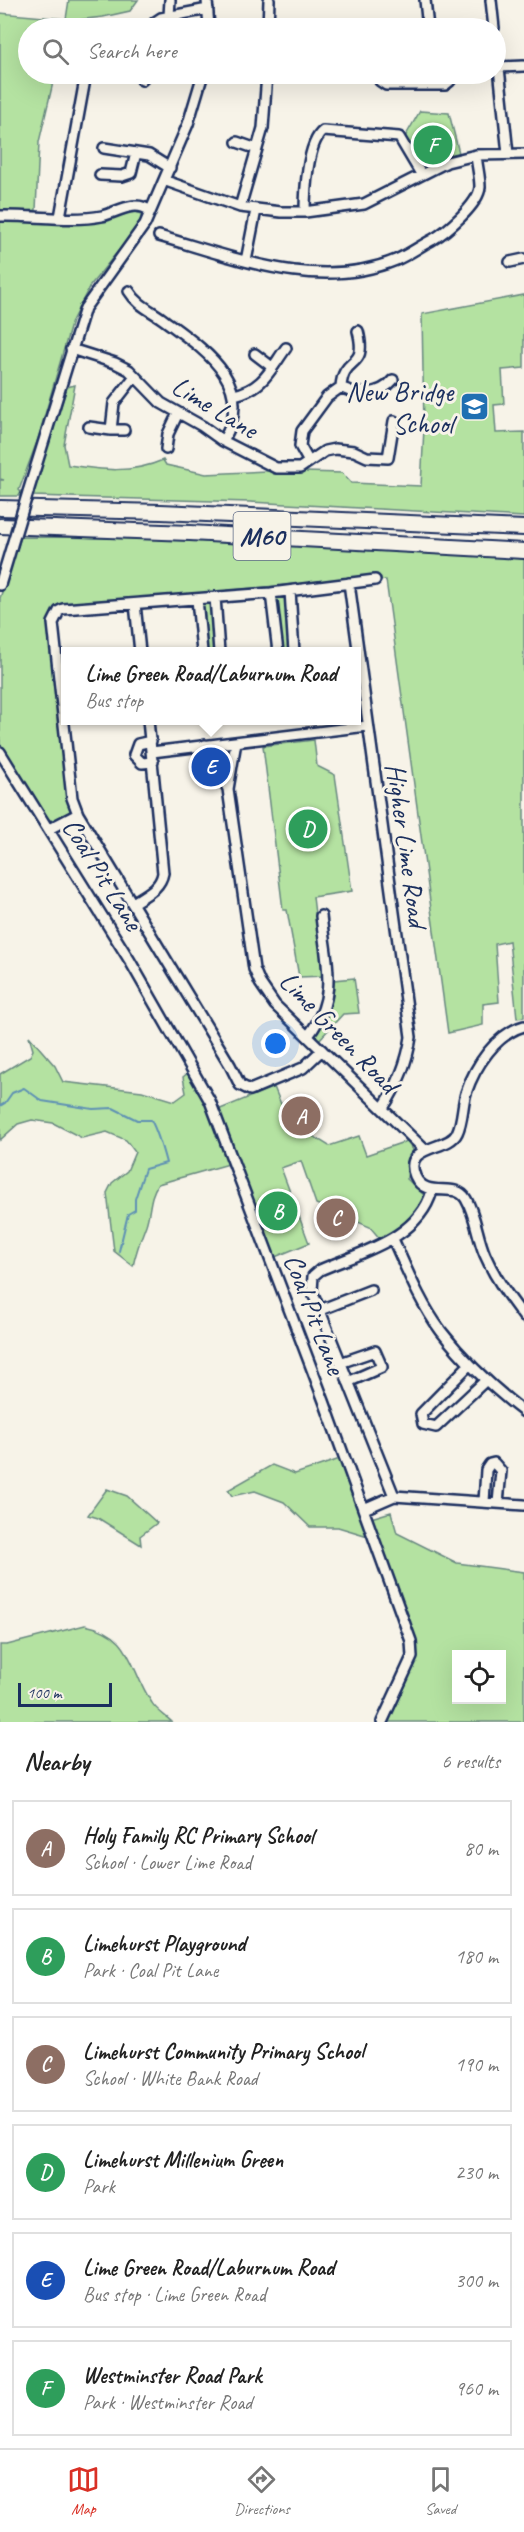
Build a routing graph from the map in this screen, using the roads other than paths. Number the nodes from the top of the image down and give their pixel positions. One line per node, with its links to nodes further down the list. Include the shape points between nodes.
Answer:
1 (170, 0): 6 (street)
2 (269, 0): 8 (street)
3 (424, 0): 9 (street)
4 (491, 0): 10 (street)
5 (208, 5): 6 (street)
6 (169, 16): 7 (street)
7 (163, 18)
8 (268, 18)
9 (427, 18)
10 (493, 18)
11 (524, 66): 12 (street)
12 (506, 67)
13 (84, 84): 35 (street)
14 (200, 84): 26 (street)
15 (267, 84): 21 (street, via 266,112)
16 (384, 84): 17 (street)
17 (447, 84)
18 (501, 84): 23 (street)
19 (237, 142): 21 (street)
20 (104, 148): 22 (street)
21 (257, 149): 30 (street)
22 (136, 153): 26 (street); 28 (street, via 131,173)
23 (508, 154): 24 (street); 25 (street)
24 (524, 154)
25 (476, 156): 27 (street, via 447,162); 38 (street, via 480,189 476,200 442,234 396,260 348,273 302,273)
26 (170, 168): 29 (street)
27 (421, 174): 33 (street, via 364,204); 33 (street, via 399,136 323,131 307,174)
28 (100, 175)
29 (166, 181): 30 (street); 32 (street)
30 (240, 207): 31 (street)
31 (256, 210): 33 (street); 38 (street)
32 (150, 211): 35 (street, via 136,206 97,217); 43 (street, via 140,233 88,302)
33 (305, 212)
34 (0, 216): 35 (street)
35 (60, 217)
36 (159, 236): 38 (street)
37 (524, 258): 39 (street)
38 (246, 261)
39 (510, 262)
40 (129, 291): 49 (street, via 217,364 229,379)
41 (358, 331): 48 (street, via 362,351 345,370)
42 (286, 348): 45 (street)
43 (72, 349): 46 (street, Lime Lane, via 115,363); 64 (street, bridge)
44 (255, 354): 45 (street)
45 (272, 367): 49 (street, via 258,387)
46 (135, 376): 50 (street, Lime Lane, via 155,398); 53 (street, via 114,403)
47 (393, 380): 48 (street, via 388,392 356,394)
48 (341, 387): 57 (street, via 327,396 302,431 300,446)
49 (234, 395): 55 (street, via 233,424)
50 (178, 413): 55 (street, Lime Lane); 56 (street)
51 (397, 425): 57 (street, Lime Lane, via 391,459 335,449)
52 (89, 427): 53 (street)
53 (111, 430): 54 (street)
54 (124, 430)
55 (223, 441): 57 (street, Lime Lane, via 276,468 297,469)
56 (169, 445)
57 (309, 462)
58 (0, 508): 60 (highway, M60)
59 (0, 526): 61 (highway, M60)
60 (524, 528)
61 (524, 551)
62 (375, 580): 63 (street)
63 (349, 584): 65 (street); 75 (street, Higher Lime Road)
64 (0, 585)
65 (290, 591): 66 (street); 74 (street)
66 (271, 593): 67 (street); 73 (street)
67 (215, 597): 68 (street); 72 (street)
68 (197, 599): 69 (street); 71 (street)
69 (135, 604): 70 (street); 76 (street, via 59,611 53,623)
70 (140, 647)
71 (202, 647)
72 (219, 647)
73 (278, 647)
74 (294, 647)
75 (357, 647)
76 (61, 666)
77 (361, 679): 80 (street, Higher Lime Road)
78 (66, 725): 87 (street, via 72,798)
79 (149, 725): 81 (street)
80 (367, 726): 82 (street); 94 (street, Higher Lime Road, via 411,1037 397,1087)
81 (151, 741): 85 (street); 85 (street, via 138,744 134,752 139,761)
82 (236, 742): 83 (street); 86 (street, Lime Green Road)
83 (205, 745): 85 (street); 86 (street, Lime Green Road)
84 (0, 752): 88 (street, Coal Pit Lane)
85 (152, 757): 89 (street, via 163,873 156,888)
86 (228, 789): 92 (street, Lime Green Road, via 254,969 275,1005)
87 (78, 814): 88 (street); 89 (street)
88 (49, 829): 110 (street, Coal Pit Lane, via 210,1101)
89 (133, 903): 93 (street, via 240,1085 250,1090 303,1068)
90 (321, 916): 92 (street, via 330,984 317,1024)
91 (524, 1026): 95 (street, via 489,1050 477,1069 455,1137)
92 (308, 1036): 93 (street, Lime Green Road)
93 (322, 1050): 94 (street, Lime Green Road)
94 (383, 1107): 95 (street, Lime Green Road)
95 (424, 1149): 96 (street, via 413,1167 421,1185)
96 (432, 1191): 97 (street, via 419,1215); 100 (street, via 455,1191 465,1197 484,1254 502,1289)
97 (393, 1239): 99 (street, via 313,1276 312,1291); 102 (street, via 419,1296 440,1330)
98 (371, 1290): 99 (street)
99 (320, 1310): 101 (street)
100 (524, 1317)
101 (340, 1363): 104 (street); 104 (street, via 375,1352 382,1367)
102 (470, 1364): 103 (street); 103 (street, via 421,1414 423,1424 436,1427)
103 (485, 1381): 105 (street)
104 (348, 1382): 106 (street)
105 (524, 1412)
106 (394, 1496): 107 (street); 110 (street)
107 (484, 1502): 108 (street); 108 (street, via 486,1470 494,1463 501,1471)
108 (498, 1503): 109 (street)
109 (524, 1505)
110 (364, 1509): 111 (street, Coal Pit Lane, via 413,1649)
111 (382, 1722)

